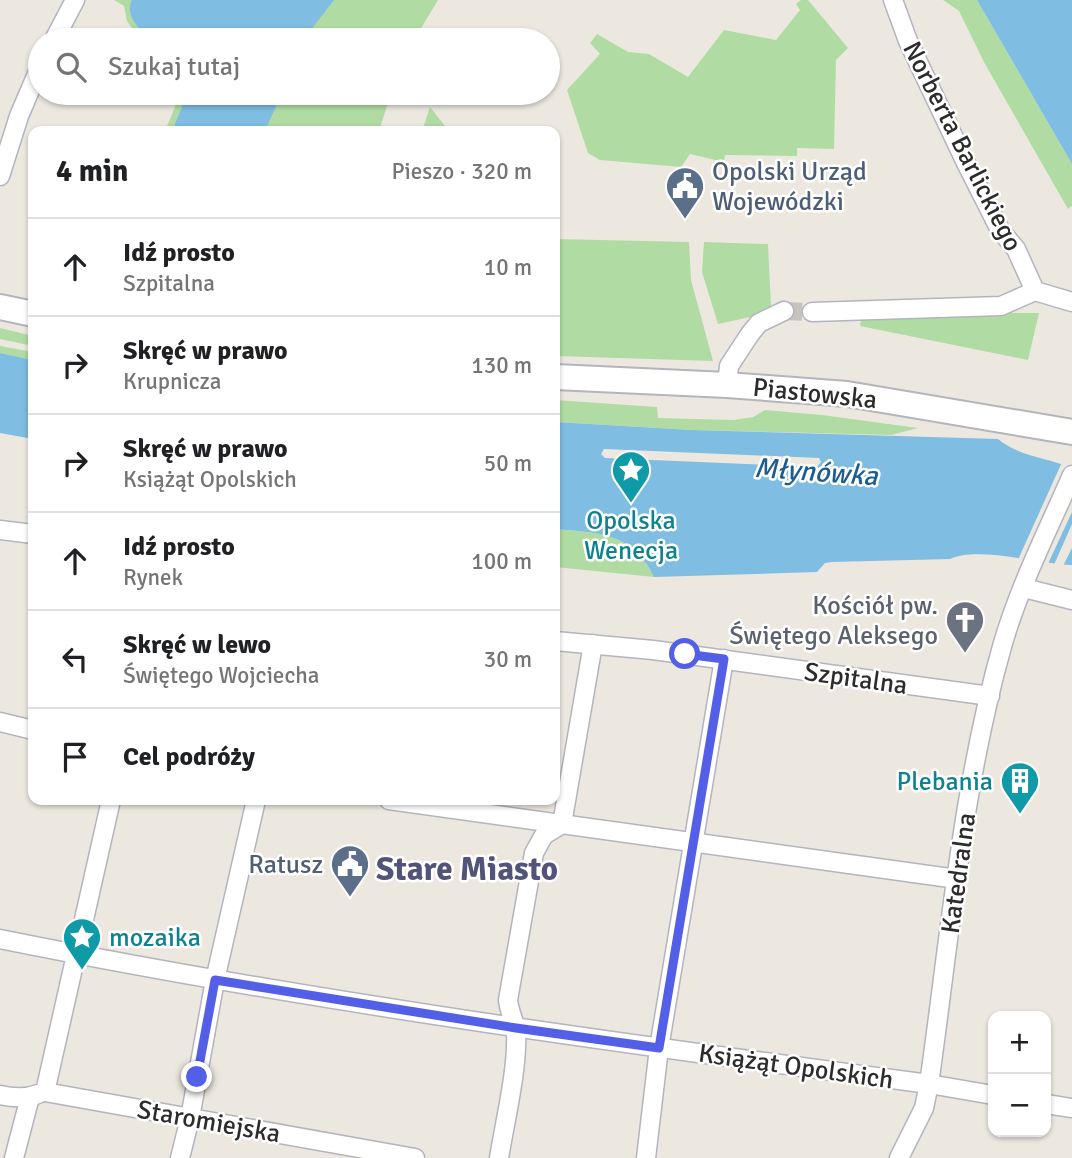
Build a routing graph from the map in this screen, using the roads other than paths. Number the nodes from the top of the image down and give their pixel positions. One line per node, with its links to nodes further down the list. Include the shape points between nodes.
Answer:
1 (75, 0): 3 (street)
2 (892, 0): 6 (street, Norberta Barlickiego, via 966,163)
3 (60, 28)
4 (28, 95): 5 (street)
5 (0, 176)
6 (1035, 291): 7 (street); 10 (street, via 1001,306)
7 (1072, 302)
8 (0, 307): 11 (street)
9 (784, 311): 13 (street, via 760,323 750,334 729,366)
10 (812, 312)
11 (28, 313)
12 (560, 377): 13 (street, Piastowska)
13 (727, 385): 14 (street, Piastowska, via 847,394)
14 (1072, 432)
15 (1072, 475): 18 (street, Katedralna)
16 (0, 530): 17 (street)
17 (28, 533)
18 (1024, 588): 19 (street); 23 (street, Katedralna, via 1004,639)
19 (1072, 600)
20 (560, 641): 21 (street, Szpitalna)
21 (593, 644): 22 (street, Szpitalna); 29 (street)
22 (724, 659): 23 (street, Szpitalna); 30 (street)
23 (990, 696): 31 (street, Katedralna)
24 (0, 722): 25 (street)
25 (28, 729)
26 (110, 805): 33 (street)
27 (255, 805): 34 (street)
28 (425, 805): 29 (street)
29 (562, 824): 30 (street); 35 (street, via 544,835 534,853 508,1000)
30 (694, 843): 31 (street); 36 (street)
31 (957, 879): 37 (street, Katedralna)
32 (0, 939): 33 (street, Książąt Opolskich)
33 (73, 961): 34 (street, Książąt Opolskich); 38 (street)
34 (215, 980): 35 (street, Książąt Opolskich); 43 (street)
35 (516, 1028): 36 (street, Książąt Opolskich); 48 (street)
36 (659, 1048): 37 (street, Książąt Opolskich); 49 (street)
37 (929, 1084): 39 (street, Książąt Opolskich); 50 (street, Katedralna, via 922,1115)
38 (43, 1094): 40 (street, Staromiejska); 43 (street, Staromiejska); 45 (street)
39 (988, 1094)
40 (0, 1095)
41 (1051, 1105): 42 (street)
42 (1072, 1108)
43 (190, 1116): 44 (street, Staromiejska); 46 (street)
44 (336, 1151): 47 (street, Staromiejska)
45 (14, 1158)
46 (180, 1158)
47 (415, 1158)
48 (499, 1158)
49 (646, 1158)
50 (900, 1158)

